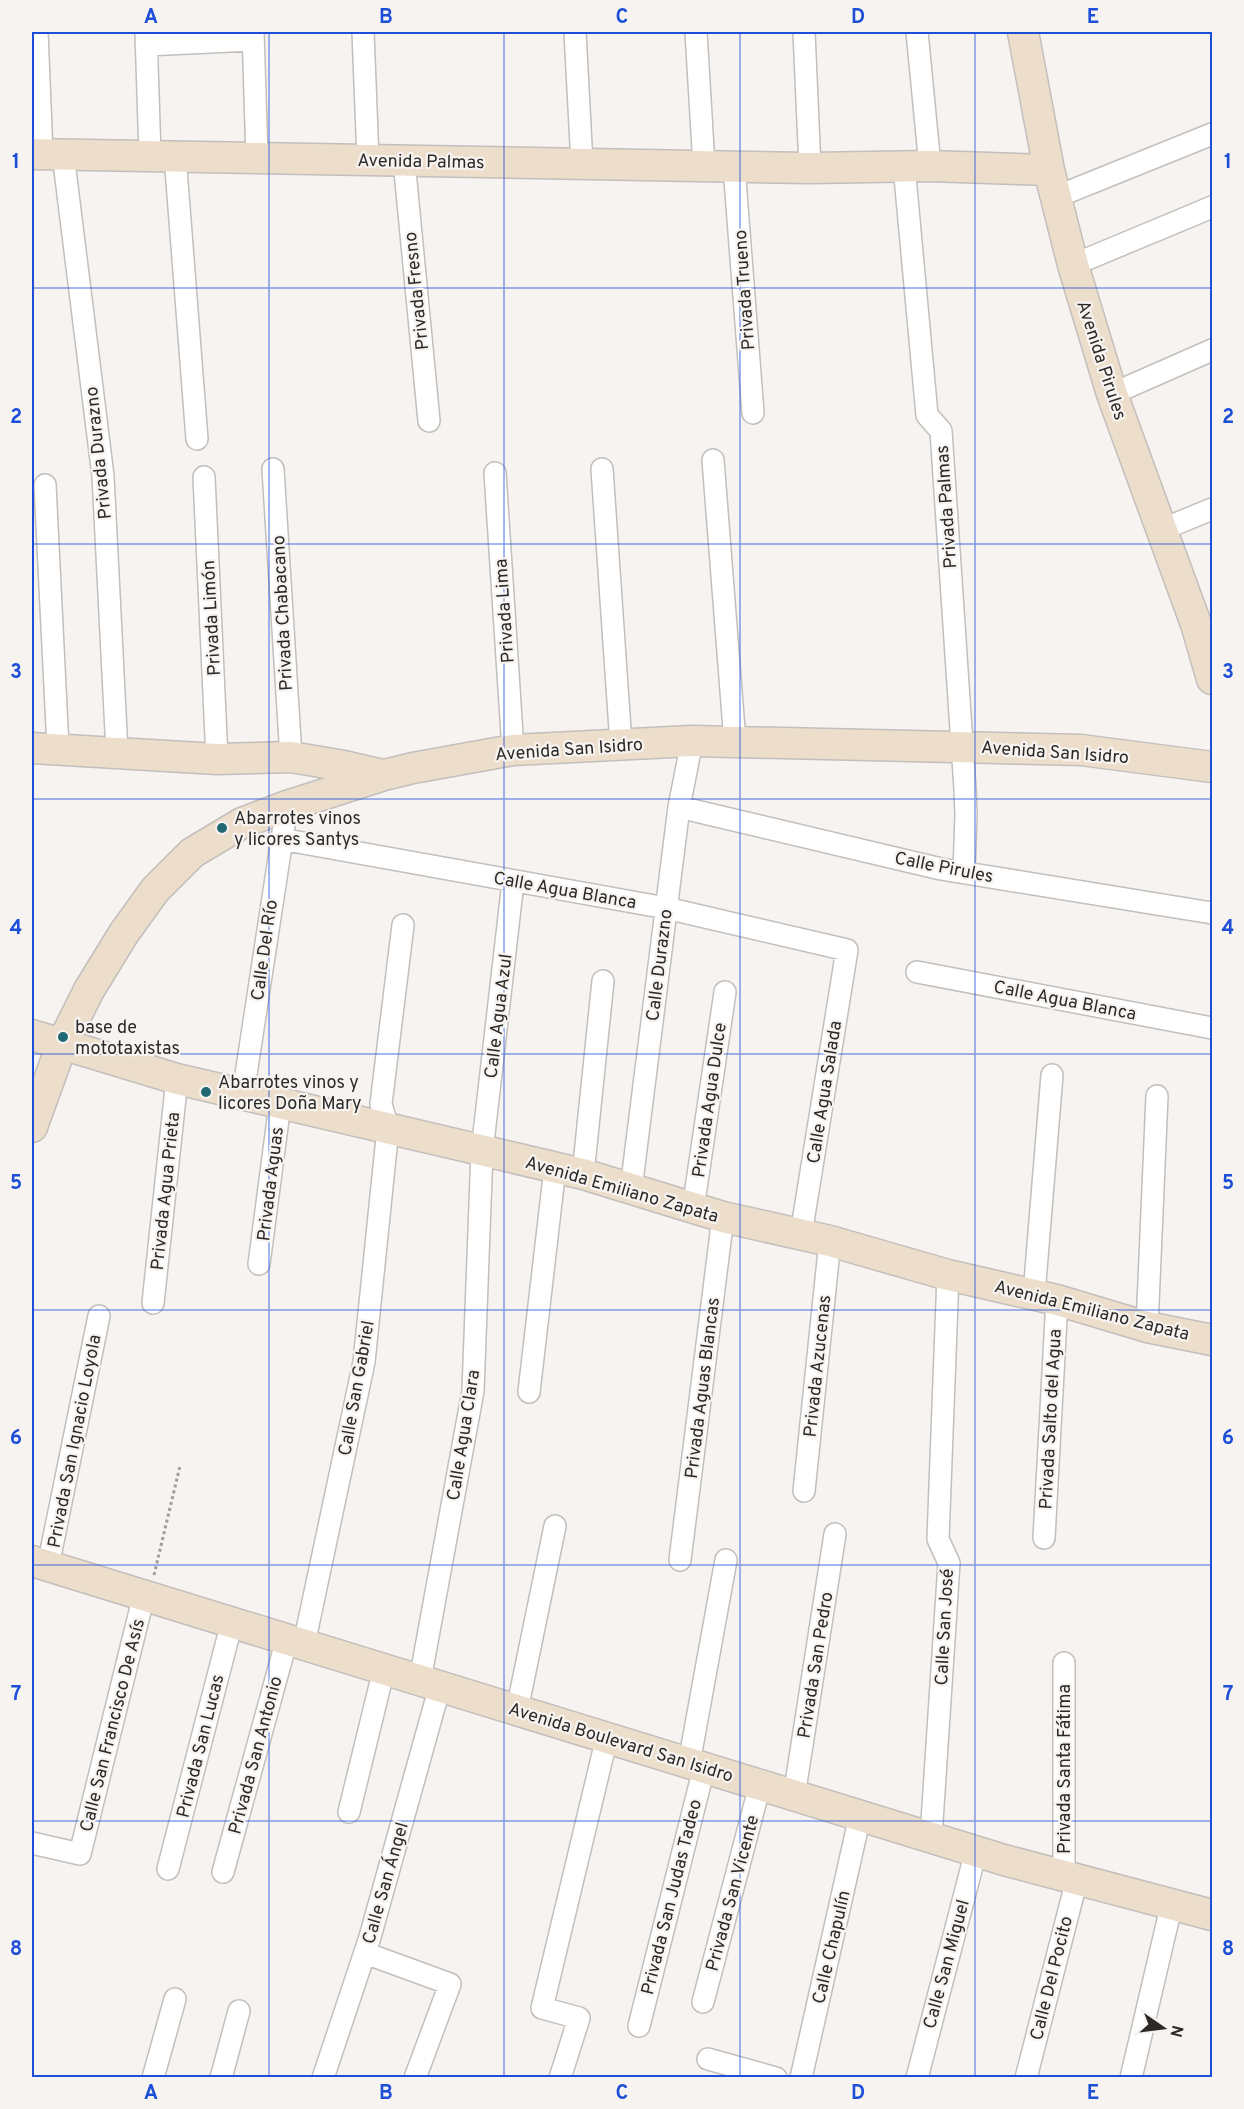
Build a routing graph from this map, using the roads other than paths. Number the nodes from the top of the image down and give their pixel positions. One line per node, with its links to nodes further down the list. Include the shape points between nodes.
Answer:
1 (37, 32): 11 (street, Privada Durazno)
2 (363, 32): 14 (street)
3 (575, 32): 16 (street)
4 (696, 32): 17 (street)
5 (804, 32): 20 (street)
6 (917, 32): 18 (street, Privada Palmas)
7 (1027, 33): 21 (main road, Avenida Pirules)
8 (253, 36): 9 (street); 13 (street)
9 (146, 38): 12 (street)
10 (1212, 134): 21 (street)
11 (46, 154): 12 (main road, Avenida Palmas); 45 (street, Privada Durazno, via 103,476)
12 (163, 156): 13 (main road, Avenida Palmas); 28 (street)
13 (257, 158): 14 (main road, Avenida Palmas)
14 (368, 160): 15 (main road, Avenida Palmas)
15 (404, 160): 16 (main road, Avenida Palmas); 27 (street, Privada Fresno)
16 (582, 164): 17 (main road, Avenida Palmas)
17 (704, 166): 19 (main road, Avenida Palmas)
18 (917, 166): 20 (main road, Avenida Palmas); 21 (main road, Avenida Palmas); 42 (street, Privada Palmas, via 927,415 941,431)
19 (734, 167): 20 (main road, Avenida Palmas); 26 (street, Privada Trueno)
20 (810, 168)
21 (1052, 184): 23 (main road, Avenida Pirules)
22 (1212, 207): 23 (street)
23 (1073, 265): 25 (main road, Avenida Pirules)
24 (1212, 350): 25 (street)
25 (1112, 394): 36 (main road, Avenida Pirules)
26 (753, 413)
27 (429, 421)
28 (197, 440)
29 (713, 460): 40 (street)
30 (273, 469): 46 (street, Privada Chabacano)
31 (602, 469): 41 (street)
32 (495, 473): 44 (street, Privada Lima)
33 (204, 477): 47 (street, Privada Limón)
34 (45, 485): 43 (street)
35 (1212, 509): 36 (street)
36 (1161, 530): 37 (main road, Avenida Pirules)
37 (1204, 621): 38 (main road, Avenida Pirules)
38 (1212, 679)
39 (692, 741): 40 (main road, Avenida San Isidro); 41 (main road, Avenida San Isidro); 51 (street, Calle Durazno)
40 (735, 742): 42 (main road, Avenida San Isidro)
41 (621, 744): 44 (main road, Avenida San Isidro)
42 (962, 746): 48 (main road, Avenida San Isidro, via 1081,750); 53 (street, Privada Palmas)
43 (45, 748): 45 (main road)
44 (513, 750): 49 (main road, Avenida San Isidro)
45 (117, 752): 47 (main road)
46 (291, 757): 47 (main road); 49 (main road)
47 (217, 759)
48 (1212, 767)
49 (384, 775): 50 (main road, Avenida San Isidro)
50 (286, 806): 52 (street, Calle Del Río); 64 (main road, Avenida San Isidro, via 242,823 192,853 155,890 89,990)
51 (679, 807): 53 (street, Calle Pirules); 55 (street, Calle Durazno)
52 (281, 839): 54 (street, Calle Agua Blanca); 67 (street, Calle Del Río)
53 (964, 872): 56 (street, Calle Pirules)
54 (513, 882): 55 (street, Calle Agua Blanca); 72 (street, Calle Agua Azul)
55 (666, 908): 58 (street, Calle Agua Blanca); 74 (street, Calle Durazno)
56 (1212, 913)
57 (403, 925): 71 (street, Calle San Gabriel, via 381,1104)
58 (848, 950): 77 (street, Calle Agua Salada)
59 (917, 972): 62 (street, Calle Agua Blanca)
60 (603, 981): 73 (street)
61 (725, 992): 75 (street, Privada Agua Dulce)
62 (1212, 1028)
63 (32, 1035): 64 (main road, Avenida Emiliano Zapata)
64 (62, 1044): 66 (main road, Avenida Emiliano Zapata); 70 (main road, Avenida San Isidro)
65 (1052, 1075): 81 (street, Privada Salto del Agua)
66 (177, 1079): 67 (main road, Avenida Emiliano Zapata); 82 (street, Privada Agua Prieta)
67 (243, 1094): 69 (main road, Avenida Emiliano Zapata)
68 (1157, 1096): 84 (street)
69 (280, 1104): 71 (main road, Avenida Emiliano Zapata); 79 (street, Privada Aguas)
70 (32, 1127)
71 (388, 1128): 72 (main road, Avenida Emiliano Zapata); 96 (street, Calle San Gabriel, via 364,1362)
72 (482, 1151): 73 (main road, Avenida Emiliano Zapata); 99 (street, Calle Agua Clara, via 473,1391)
73 (569, 1171): 74 (main road, Avenida Emiliano Zapata); 86 (street)
74 (631, 1190): 75 (main road, Avenida Emiliano Zapata)
75 (693, 1209): 76 (main road, Avenida Emiliano Zapata)
76 (723, 1217): 77 (main road, Avenida Emiliano Zapata); 91 (street, Privada Aguas Blancas)
77 (801, 1234): 78 (main road, Avenida Emiliano Zapata)
78 (830, 1241): 80 (main road, Avenida Emiliano Zapata); 87 (street, Privada Azucenas)
79 (259, 1264)
80 (948, 1275): 81 (main road, Avenida Emiliano Zapata); 107 (street, Calle San José, via 938,1539 949,1563)
81 (1046, 1297): 84 (main road, Avenida Emiliano Zapata); 90 (street, Privada Salto del Agua)
82 (153, 1303)
83 (99, 1316): 93 (street, Privada San Ignacio Loyola)
84 (1147, 1327): 85 (main road, Avenida Emiliano Zapata)
85 (1212, 1340)
86 (529, 1392)
87 (804, 1491)
88 (555, 1526): 100 (street)
89 (835, 1534): 104 (street, Privada San Pedro)
90 (1044, 1538)
91 (680, 1560)
92 (726, 1560): 102 (street)
93 (37, 1566): 94 (main road, Avenida Boulevard San Isidro)
94 (147, 1596): 95 (main road, Avenida Boulevard San Isidro); 108 (street, Calle San Francisco De Asís, via 80,1854)
95 (231, 1622): 96 (main road, Avenida Boulevard San Isidro); 110 (street, Privada San Lucas)
96 (296, 1642): 98 (main road, Avenida Boulevard San Isidro); 111 (street, Privada San Antonio)
97 (1064, 1663): 112 (street, Privada Santa Fátima)
98 (384, 1669): 99 (main road, Avenida Boulevard San Isidro); 105 (street)
99 (430, 1683): 100 (main road, Avenida Boulevard San Isidro); 115 (street, Calle San Ángel)
100 (517, 1710): 101 (main road, Avenida Boulevard San Isidro)
101 (607, 1737): 102 (main road, Avenida Boulevard San Isidro); 125 (street, via 542,2008 579,2018)
102 (697, 1765): 103 (main road, Avenida Boulevard San Isidro); 119 (street, Privada San Judas Tadeo)
103 (760, 1785): 104 (main road, Avenida Boulevard San Isidro); 117 (street, Privada San Vicente)
104 (794, 1796): 106 (main road, Avenida Boulevard San Isidro)
105 (349, 1812)
106 (860, 1816): 107 (main road, Avenida Boulevard San Isidro); 127 (street, Calle Chapulín)
107 (931, 1837): 109 (main road, Avenida Boulevard San Isidro)
108 (32, 1844)
109 (976, 1851): 112 (main road, Avenida Boulevard San Isidro); 128 (street, Calle San Miguel)
110 (168, 1869)
111 (223, 1872)
112 (1070, 1877): 113 (main road, Avenida Boulevard San Isidro); 129 (street, Calle Del Pocito)
113 (1172, 1904): 114 (main road, Avenida Boulevard San Isidro); 130 (street)
114 (1212, 1915)
115 (364, 1953): 123 (street, Calle San Ángel); 124 (street, via 450,1984)
116 (176, 1999): 121 (street)
117 (703, 2002)
118 (239, 2012): 122 (street)
119 (639, 2026)
120 (708, 2059): 126 (street)
121 (153, 2078)
122 (221, 2078)
123 (323, 2078)
124 (415, 2078)
125 (560, 2078)
126 (776, 2078)
127 (801, 2078)
128 (917, 2078)
129 (1026, 2078)
130 (1131, 2078)

